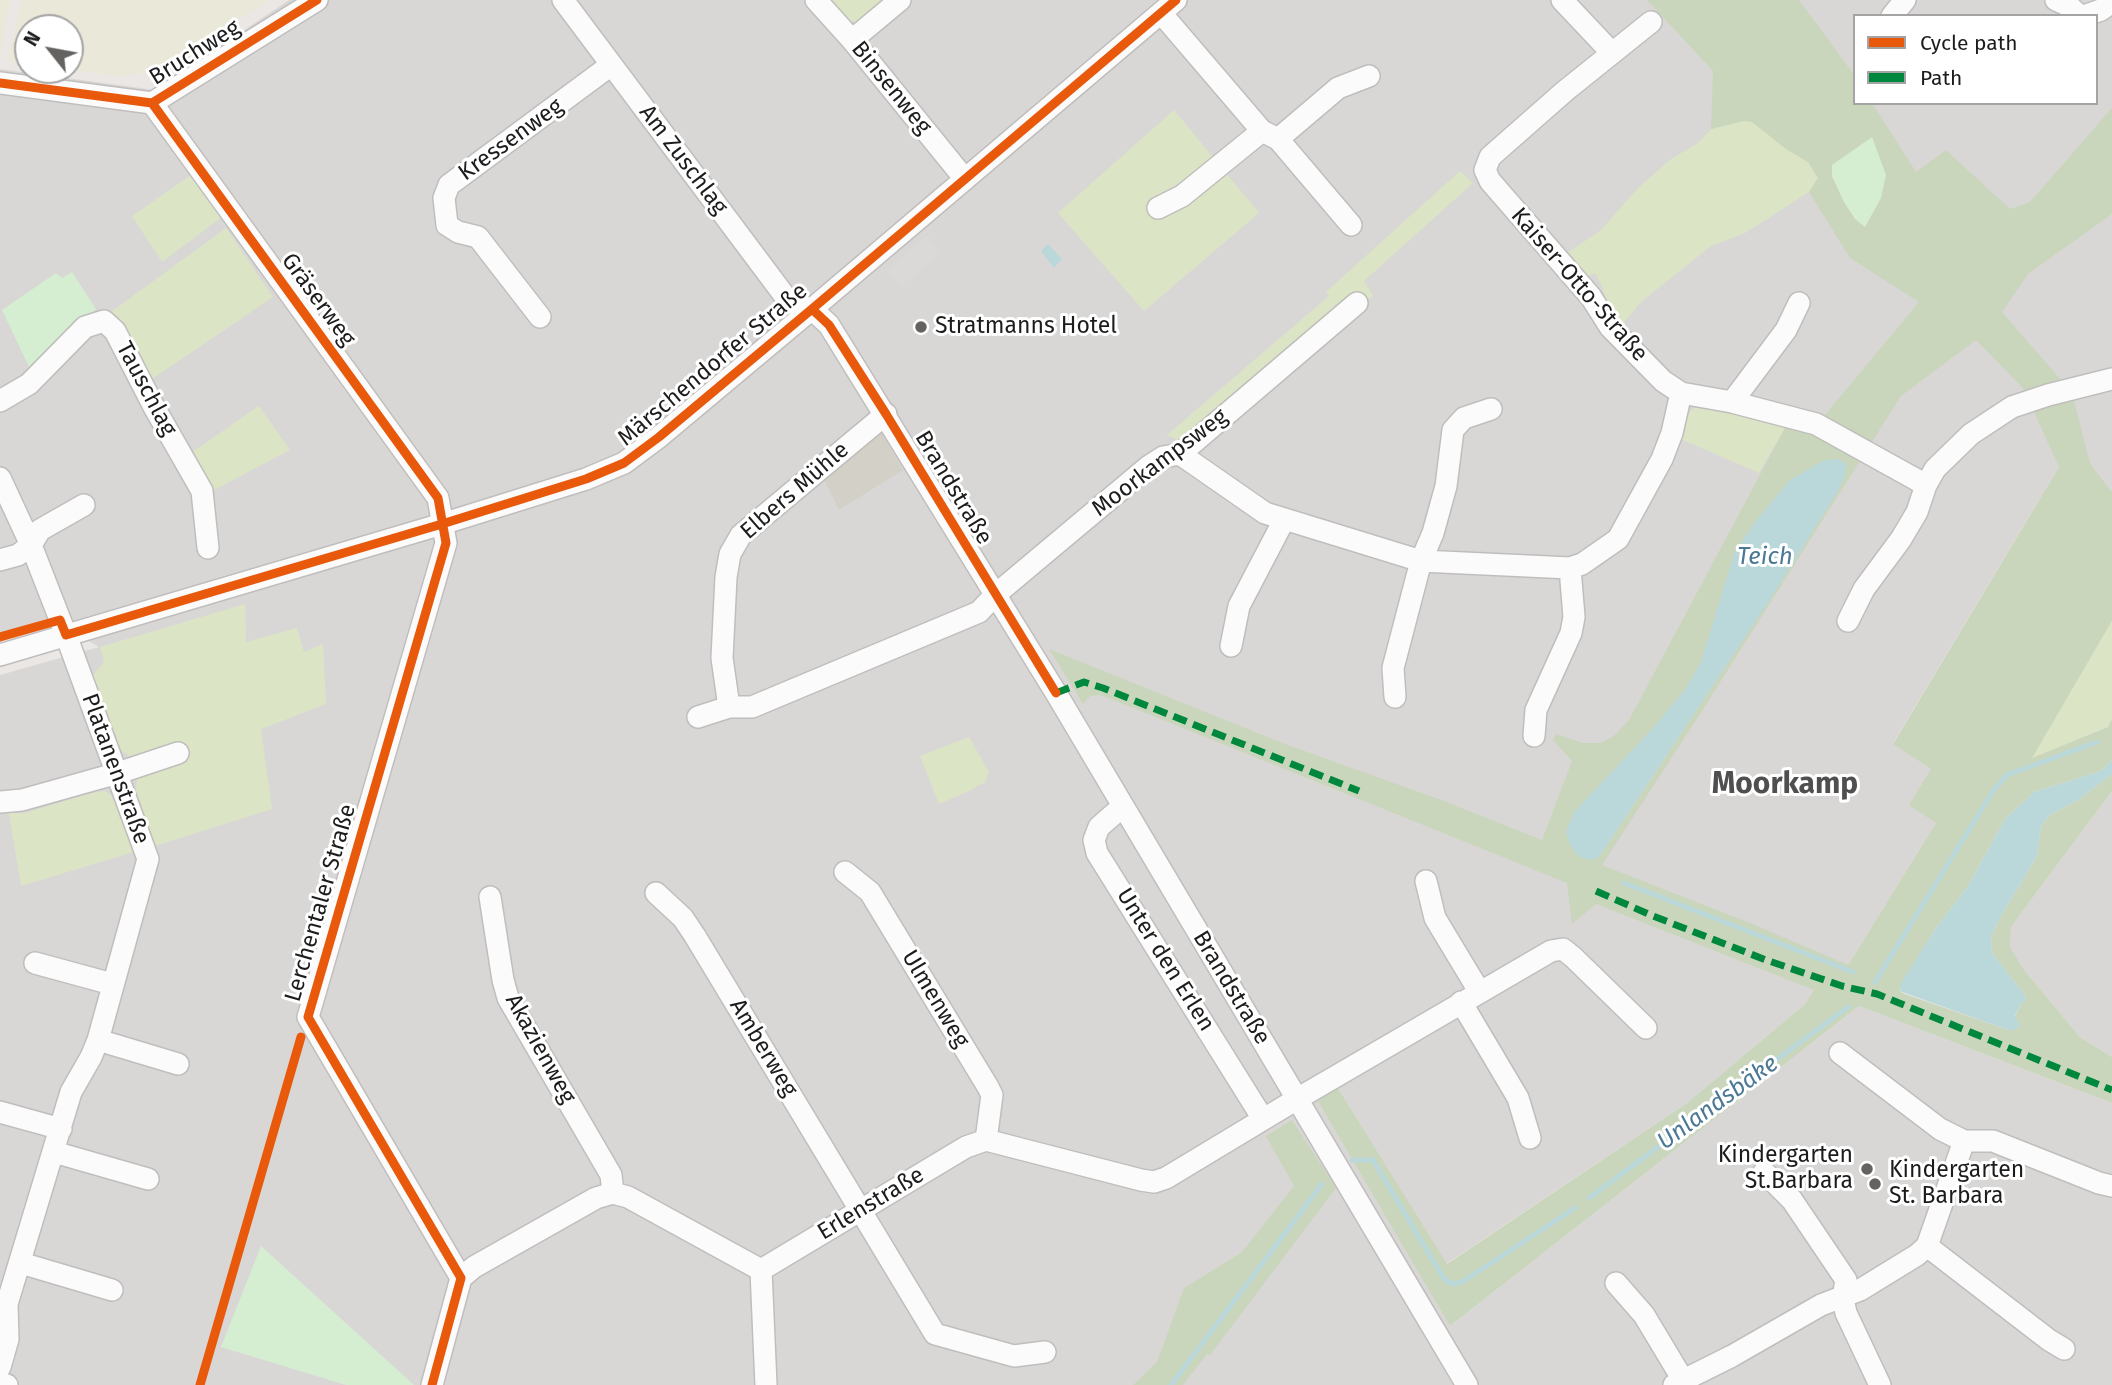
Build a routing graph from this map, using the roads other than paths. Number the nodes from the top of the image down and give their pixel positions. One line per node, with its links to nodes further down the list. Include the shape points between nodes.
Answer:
1 (317, 0): 19 (street, Bruchweg)
2 (563, 0): 16 (street, Am Zuschlag)
3 (816, 0): 14 (street, Binsenweg)
4 (900, 0): 14 (street)
5 (1562, 0): 15 (street)
6 (1905, 0): 10 (street)
7 (2056, 0): 11 (street)
8 (2112, 2): 12 (street)
9 (1168, 6): 20 (street); 21 (street, Märschendorfer Straße)
10 (1894, 14)
11 (2079, 14)
12 (2088, 14)
13 (1651, 22): 15 (street)
14 (852, 40): 21 (street, Binsenweg)
15 (1612, 54): 29 (street, Kaiser-Otto-Straße, via 1490,157 1485,170 1591,297 1610,327)
16 (611, 65): 26 (street, Am Zuschlag, via 787,299); 27 (street, Kressenweg, via 449,185 444,198 447,225 478,237)
17 (1369, 76): 20 (street, via 1338,88)
18 (0, 83): 19 (street, Bruchweg)
19 (152, 103): 39 (street, Gräserweg, via 438,498)
20 (1270, 135): 22 (street); 23 (street)
21 (964, 178): 26 (street, Märschendorfer Straße)
22 (1158, 208)
23 (1352, 225)
24 (1356, 303): 34 (street, Moorkampsweg)
25 (1799, 303): 31 (street, via 1786,330)
26 (812, 309): 33 (street, Brandstraße, via 829,325); 39 (street, Märschendorfer Straße, via 624,463)
27 (540, 317)
28 (2112, 379): 36 (street, via 2012,407 1971,433 1935,469)
29 (1681, 393): 31 (street, Kaiser-Otto-Straße); 44 (street, via 1662,458 1618,539)
30 (0, 401): 41 (street, Tauschlag, via 29,384 85,327 104,321 115,331 202,491)
31 (1731, 402): 36 (street, Kaiser-Otto-Straße, via 1816,424)
32 (1490, 410): 43 (street, via 1464,418 1453,430 1446,486)
33 (886, 414): 45 (street, Brandstraße); 51 (street, Elbers Mühle, via 741,534 730,554 722,658)
34 (1180, 454): 38 (street, via 1265,513); 45 (street, Moorkampsweg, via 1149,466)
35 (0, 478): 40 (street, Platanenstraße)
36 (1926, 485): 46 (street, via 1917,512 1864,589)
37 (84, 505): 40 (street, via 40,530)
38 (1284, 520): 43 (street); 48 (street, via 1239,606)
39 (442, 524): 47 (street, Märschendorfer Straße); 85 (street, Lerchentaler Straße, via 446,543 308,1017)
40 (31, 544): 42 (street, via 18,555); 47 (street, Platanenstraße)
41 (208, 548)
42 (0, 560)
43 (1421, 561): 44 (street); 50 (street, via 1394,668)
44 (1570, 568): 53 (street, via 1571,633 1536,710)
45 (995, 595): 51 (street, via 979,612 752,707); 57 (street, Brandstraße)
46 (1848, 621)
47 (66, 635): 49 (street, Märschendorfer Straße); 55 (street, Platanenstraße)
48 (1231, 646)
49 (0, 655)
50 (1395, 697)
51 (729, 707): 52 (street)
52 (698, 717)
53 (1534, 736)
54 (178, 753): 55 (street)
55 (118, 773): 56 (street); 63 (street, Platanenstraße, via 148,859)
56 (0, 802)
57 (1123, 806): 69 (street, Brandstraße); 71 (street, Unter den Erlen, via 1099,827 1094,840 1097,853)
58 (845, 872): 74 (street, Ulmenweg, via 870,892 988,1087 992,1095)
59 (1426, 881): 64 (street, via 1435,918)
60 (656, 894): 81 (street, Amberweg, via 689,927)
61 (491, 897): 80 (street, Akazienweg, via 508,998 611,1175)
62 (35, 963): 63 (street)
63 (112, 985): 66 (street, Platanenstraße)
64 (1470, 997): 65 (street, via 1551,951 1563,949); 69 (street); 73 (street, via 1518,1098)
65 (1646, 1028)
66 (97, 1040): 68 (street); 72 (street, Platanenstraße, via 71,1092)
67 (1839, 1053): 75 (street, via 1940,1129)
68 (178, 1064)
69 (1297, 1098): 71 (street); 99 (street, Brandstraße)
70 (0, 1112): 72 (street)
71 (1263, 1119): 74 (street, via 1154,1182)
72 (61, 1129): 76 (street, Platanenstraße)
73 (1530, 1138)
74 (986, 1140): 81 (street, Erlenstraße, via 966,1147)
75 (1964, 1141): 79 (street, via 1993,1141); 82 (street)
76 (54, 1152): 78 (street); 83 (street, Platanenstraße)
77 (1764, 1172): 89 (street, via 1792,1200 1846,1280)
78 (148, 1179)
79 (2112, 1186)
80 (613, 1193): 84 (street, via 628,1196); 85 (street, via 585,1204)
81 (861, 1209): 84 (street, Erlenstraße); 91 (street, Amberweg, via 935,1334 1014,1356)
82 (1927, 1246): 89 (street); 90 (street)
83 (21, 1263): 86 (street, Platanenstraße); 88 (street)
84 (761, 1270): 98 (street)
85 (461, 1278): 97 (street)
86 (7, 1282): 92 (street, Platanenstraße, via 8,1339)
87 (1616, 1283): 95 (street, via 1644,1315)
88 (112, 1290)
89 (1843, 1298): 93 (street, via 1821,1305); 100 (street)
90 (2064, 1349)
91 (1045, 1352)
92 (0, 1367)
93 (1716, 1376): 95 (street)
94 (0, 1383): 96 (street)
95 (1678, 1383)
96 (7, 1385)
97 (432, 1385)
98 (766, 1385)
99 (1467, 1385)
100 (1880, 1385)

